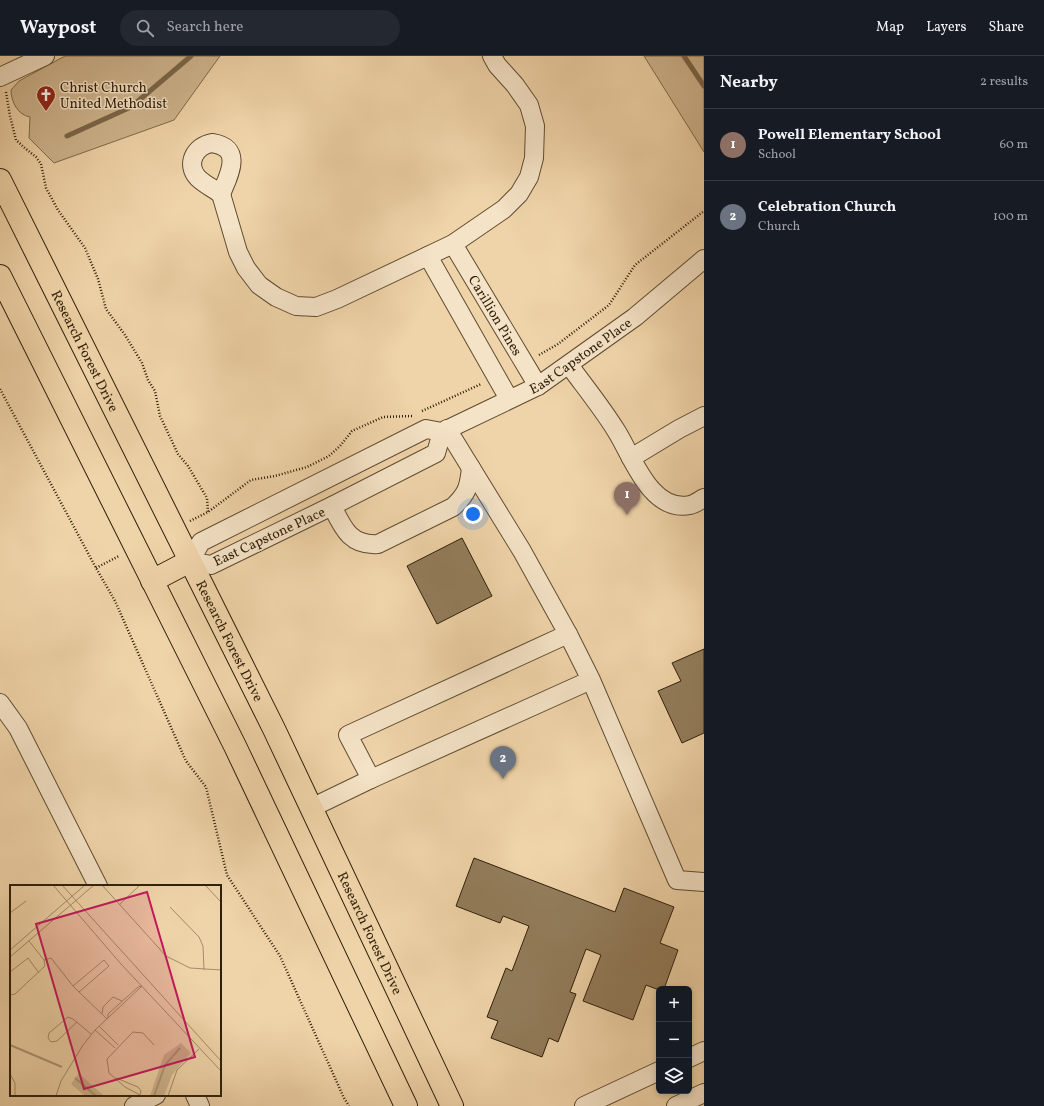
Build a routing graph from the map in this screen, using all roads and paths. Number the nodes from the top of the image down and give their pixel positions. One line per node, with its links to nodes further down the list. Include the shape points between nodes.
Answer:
1 (45, 56): 4 (street)
2 (481, 56): 3 (street)
3 (495, 61): 8 (street, via 529,105 535,126 534,158 519,194 504,209)
4 (0, 77): 24 (path, via 6,89 16,140 41,164 46,188 85,248 98,279 106,309 142,363 155,391 160,416 178,454 207,498)
5 (0, 180): 25 (main road, Research Forest Drive)
6 (221, 194): 9 (street, via 238,252 246,268 259,285 276,297 296,306 316,307)
7 (704, 211): 12 (path, via 635,265 609,306 558,344)
8 (453, 244): 9 (street); 12 (street, Carillion Pines)
9 (428, 256): 14 (street, Carillion Pines)
10 (704, 259): 13 (street, East Capstone Place, via 635,317)
11 (0, 276): 26 (main road)
12 (524, 363): 15 (street, Carillion Pines)
13 (569, 365): 15 (street, East Capstone Place); 20 (street, via 617,431)
14 (496, 377): 17 (street, Carillion Pines); 24 (path, via 412,416 383,417 352,431 329,456 307,467 251,480)
15 (538, 386): 17 (street, East Capstone Place)
16 (0, 389): 28 (path)
17 (510, 400): 19 (street, East Capstone Place)
18 (704, 416): 20 (street)
19 (445, 430): 21 (street); 23 (street, East Capstone Place, via 436,453); 27 (street, East Capstone Place, via 426,429 201,542)
20 (631, 458): 22 (street, via 648,487 664,501 676,505 690,505)
21 (471, 468): 23 (street, via 467,490 452,507 378,544 369,545 354,539); 30 (street, via 522,551)
22 (704, 498)
23 (332, 506): 27 (street, East Capstone Place, via 211,565)
24 (208, 512): 25 (path)
25 (174, 529): 27 (main road, Research Forest Drive)
26 (136, 547): 28 (path); 29 (main road)
27 (190, 561): 29 (main road); 34 (main road, Research Forest Drive)
28 (96, 568): 45 (path, via 115,601 186,761 206,787 227,875 280,956)
29 (152, 581): 46 (main road, via 235,746)
30 (568, 634): 31 (street); 33 (street, via 348,735)
31 (591, 680): 33 (street); 35 (street, via 677,880)
32 (0, 703): 36 (street, via 18,728)
33 (371, 779): 34 (street)
34 (311, 808): 47 (main road, Research Forest Drive)
35 (704, 882)
36 (98, 885)
37 (704, 1051): 38 (street)
38 (692, 1057)
39 (656, 1072): 48 (street)
40 (704, 1093): 49 (street)
41 (154, 1096): 43 (street)
42 (195, 1096): 44 (street)
43 (134, 1106)
44 (200, 1106)
45 (349, 1106)
46 (406, 1106)
47 (452, 1106)
48 (584, 1106)
49 (676, 1106)

